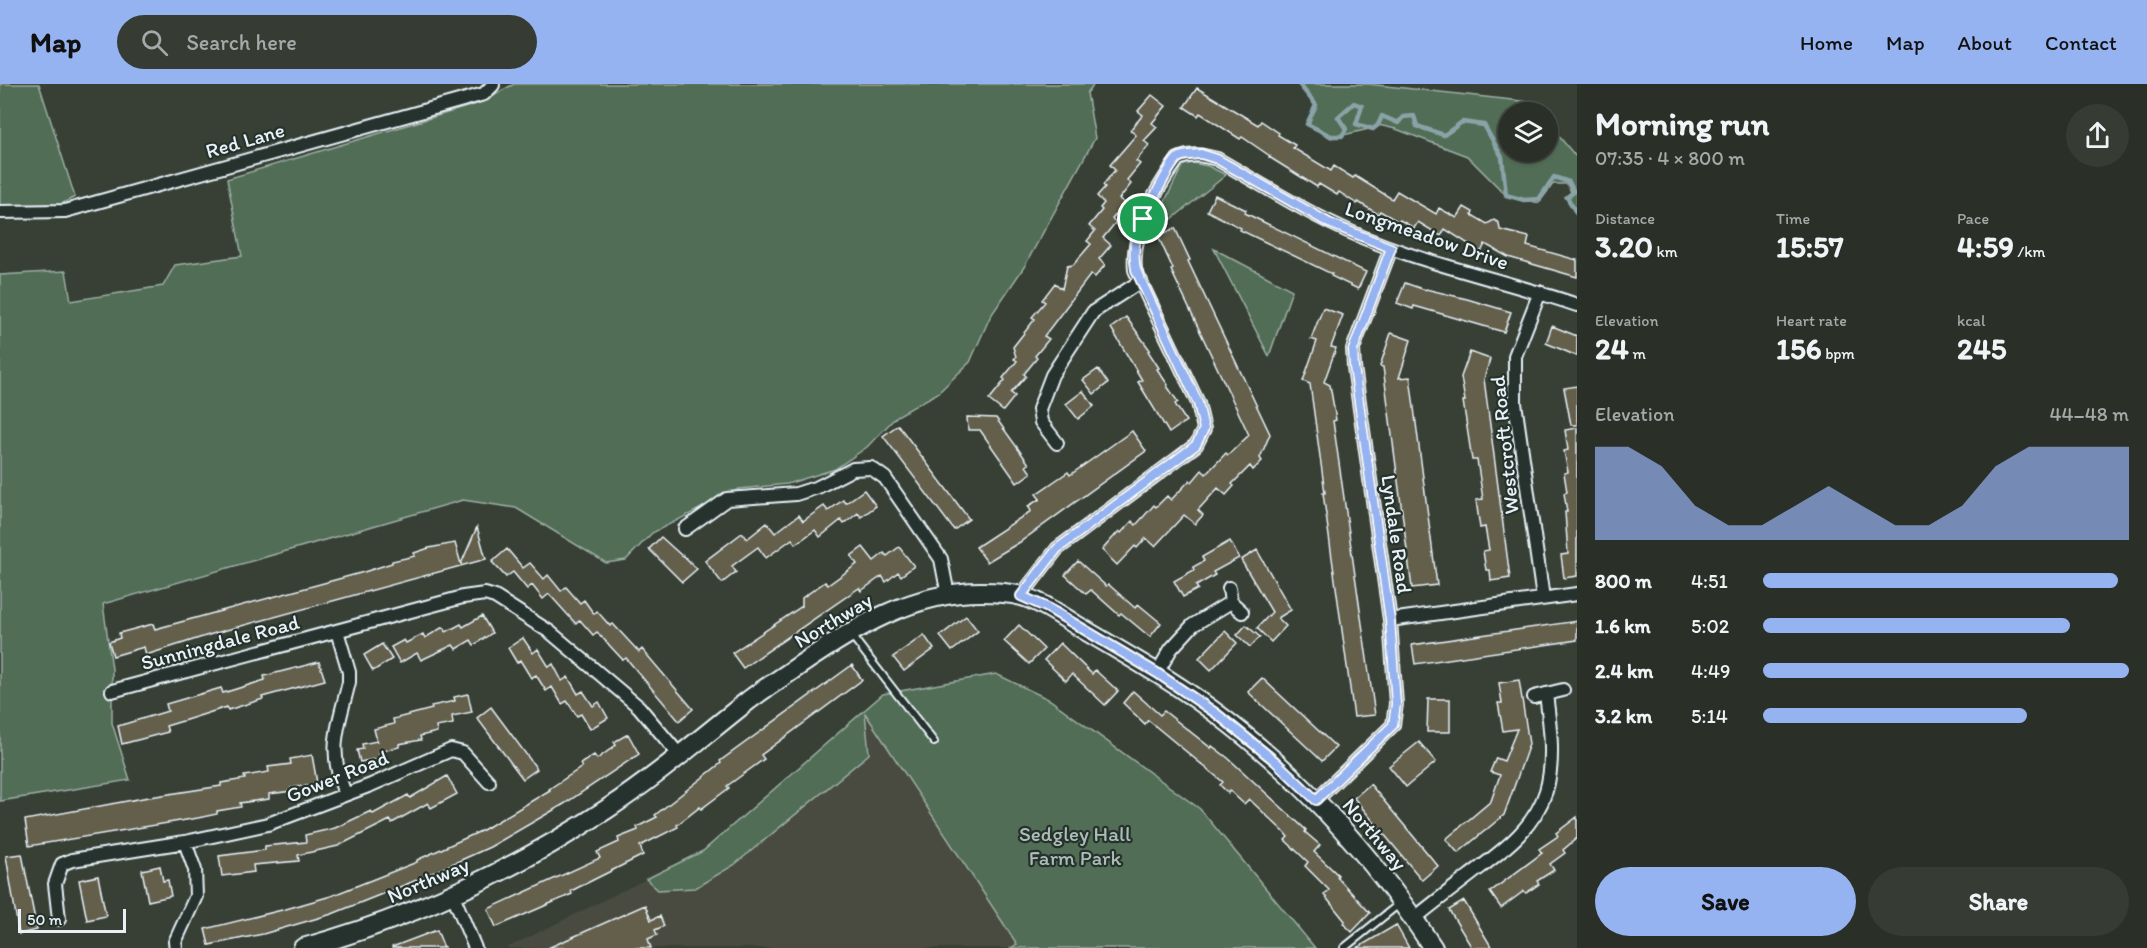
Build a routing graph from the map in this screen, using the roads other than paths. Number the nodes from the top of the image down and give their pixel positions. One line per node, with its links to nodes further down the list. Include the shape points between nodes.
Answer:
1 (493, 85): 2 (street, Red Lane, via 484,94 64,211)
2 (0, 212)
3 (1391, 248): 4 (street, Longmeadow Drive, via 1329,223 1217,159 1188,155 1178,159 1169,170 1136,236 1134,255); 5 (street, Longmeadow Drive); 16 (street, Lyndale Road, via 1353,350)
4 (1141, 281): 7 (street, via 1093,312 1052,375 1039,409 1041,422); 12 (street, Longmeadow Drive, via 1198,403 1204,429 1196,445 1057,549)
5 (1540, 292): 6 (street, Longmeadow Drive); 13 (street, Westcroft Road, via 1515,356 1515,403)
6 (1577, 305)
7 (1057, 442)
8 (685, 529): 11 (street, via 727,498 796,494 853,469 871,468 885,478 941,559)
9 (1229, 588): 14 (street)
10 (1577, 594): 13 (street)
11 (948, 595): 12 (street, Northway, via 981,592); 18 (street, Northway, via 877,616)
12 (1021, 596): 19 (street, Northway)
13 (1543, 598): 16 (street)
14 (1231, 602): 15 (street); 19 (street, via 1193,625)
15 (1242, 612)
16 (1390, 620): 28 (street, Lyndale Road, via 1396,704 1393,725)
17 (337, 631): 21 (street, Sunningdale Road); 25 (street, Sunningdale Road, via 463,597 495,597 550,632 639,707); 27 (street, via 350,682 335,738 334,759)
18 (849, 632): 24 (lane); 25 (street, Northway, via 750,699)
19 (1157, 673): 28 (street, Northway, via 1217,714)
20 (1563, 690): 22 (street)
21 (112, 691)
22 (1546, 694): 23 (street); 33 (street, via 1550,774 1535,814 1511,843)
23 (1534, 697)
24 (934, 742)
25 (681, 757): 30 (street, Northway, via 553,843)
26 (489, 782): 27 (street, Gower Road, via 463,753 451,750)
27 (345, 794): 29 (street, Gower Road, via 268,824)
28 (1316, 800): 31 (street, Northway)
29 (185, 842): 32 (street, Gower Road, via 62,864 55,884); 34 (street, via 195,870 196,897 175,942)
30 (453, 895): 35 (street, Northway, via 359,932); 36 (street)
31 (1401, 902): 33 (street, Northway); 37 (lane)
32 (59, 919)
33 (1414, 919): 38 (street, Northway)
34 (176, 948)
35 (303, 948)
36 (475, 948)
37 (1344, 948)
38 (1433, 948)

